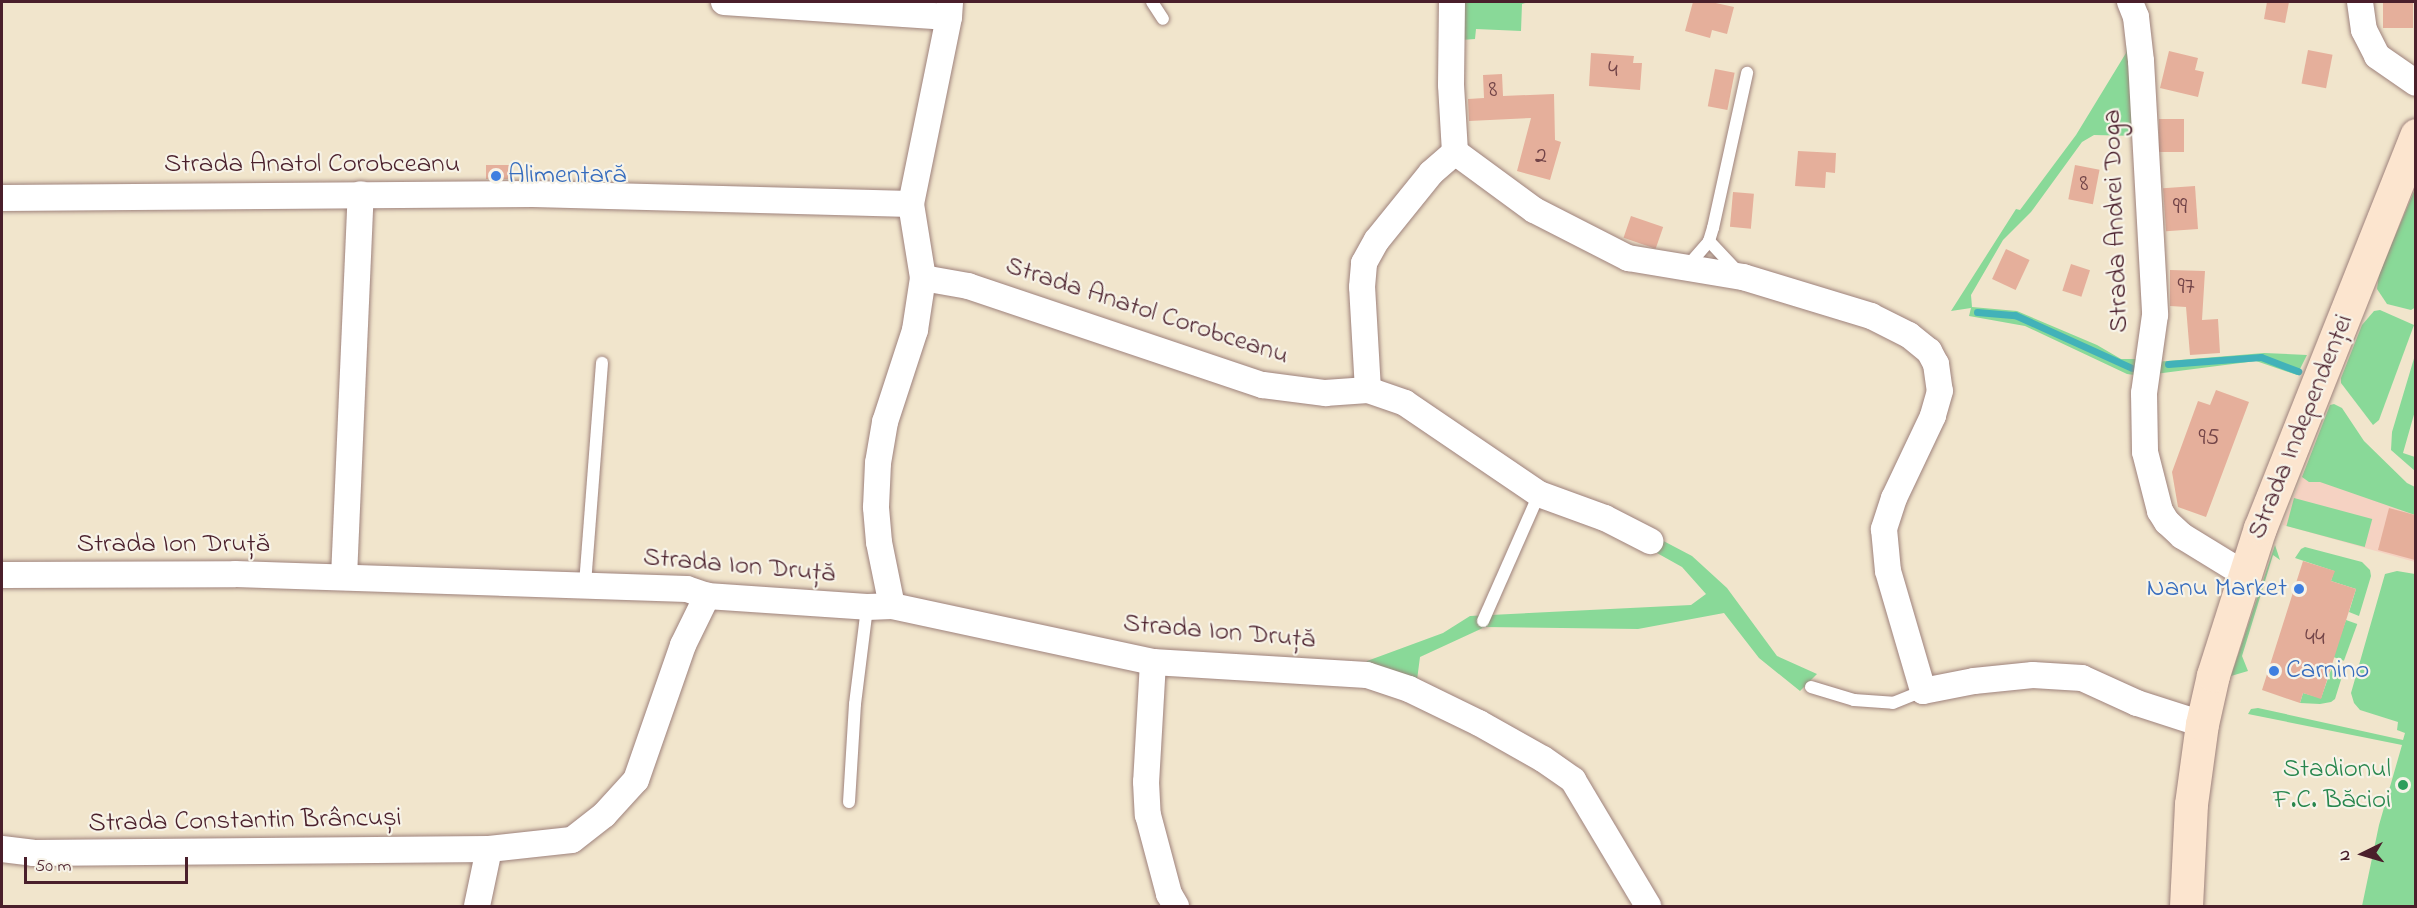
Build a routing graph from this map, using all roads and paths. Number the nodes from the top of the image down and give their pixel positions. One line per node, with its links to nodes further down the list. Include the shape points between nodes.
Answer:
1 (724, 2): 6 (street)
2 (1152, 2): 7 (lane)
3 (1452, 2): 11 (street)
4 (2130, 2): 23 (street, Strada Andrei Doga, via 2136,17 2141,61 2155,315 2144,393 2145,452 2160,511 2167,522 2182,536)
5 (2360, 2): 9 (street, via 2364,30 2377,56)
6 (950, 9): 14 (street)
7 (1163, 19)
8 (1747, 73): 15 (lane)
9 (2415, 83)
10 (2415, 135): 23 (main road, Strada Independenței)
11 (1455, 152): 16 (street, via 1534,210 1628,258); 20 (street, via 1431,173 1377,240 1364,263)
12 (361, 194): 13 (street, Strada Anatol Corobceanu); 14 (street, Strada Anatol Corobceanu, via 533,194); 25 (street)
13 (2, 198)
14 (911, 204): 18 (street)
15 (1709, 241): 16 (lane); 17 (lane)
16 (1685, 269): 17 (street)
17 (1743, 277): 33 (street, via 1871,316 1909,335 1929,351 1936,364 1940,391 1933,416 1894,498 1884,529 1888,571)
18 (923, 279): 20 (street, Strada Anatol Corobceanu, via 968,286 1263,386 1325,393); 28 (street, via 915,330 885,422 878,463 879,542)
19 (602, 363): 26 (lane)
20 (1368, 390): 21 (street, Strada Anatol Corobceanu, via 1405,403)
21 (1539, 494): 22 (street, Strada Anatol Corobceanu, via 1605,518); 30 (lane)
22 (1650, 541)
23 (2244, 574): 34 (main road, Strada Independenței, via 2212,675)
24 (2, 575): 25 (street, Strada Ion Druță)
25 (344, 577): 26 (street, Strada Ion Druță)
26 (585, 584): 27 (street, Strada Ion Druță, via 687,589)
27 (707, 596): 29 (street, Strada Ion Druță); 37 (street, Strada Constantin Brâncuși, via 683,645 636,780 604,815 572,840)
28 (892, 606): 29 (street, Strada Ion Druță); 31 (street, Strada Ion Druță)
29 (867, 607): 35 (lane, via 855,704)
30 (1483, 621)
31 (1154, 662): 39 (street, via 1146,783 1148,815 1169,894); 40 (street, Strada Ion Druță, via 1367,675 1409,689 1469,718 1573,780)
32 (1811, 687): 33 (lane, via 1854,700 1893,703)
33 (1923, 691): 34 (street, via 2033,675 2082,678 2138,703)
34 (2202, 724): 41 (main road, Strada Independenței, via 2191,804)
35 (849, 802)
36 (2, 849): 37 (street, Strada Constantin Brâncuși, via 33,853)
37 (489, 849): 38 (street)
38 (477, 906)
39 (1176, 906)
40 (1648, 906)
41 (2187, 906)

